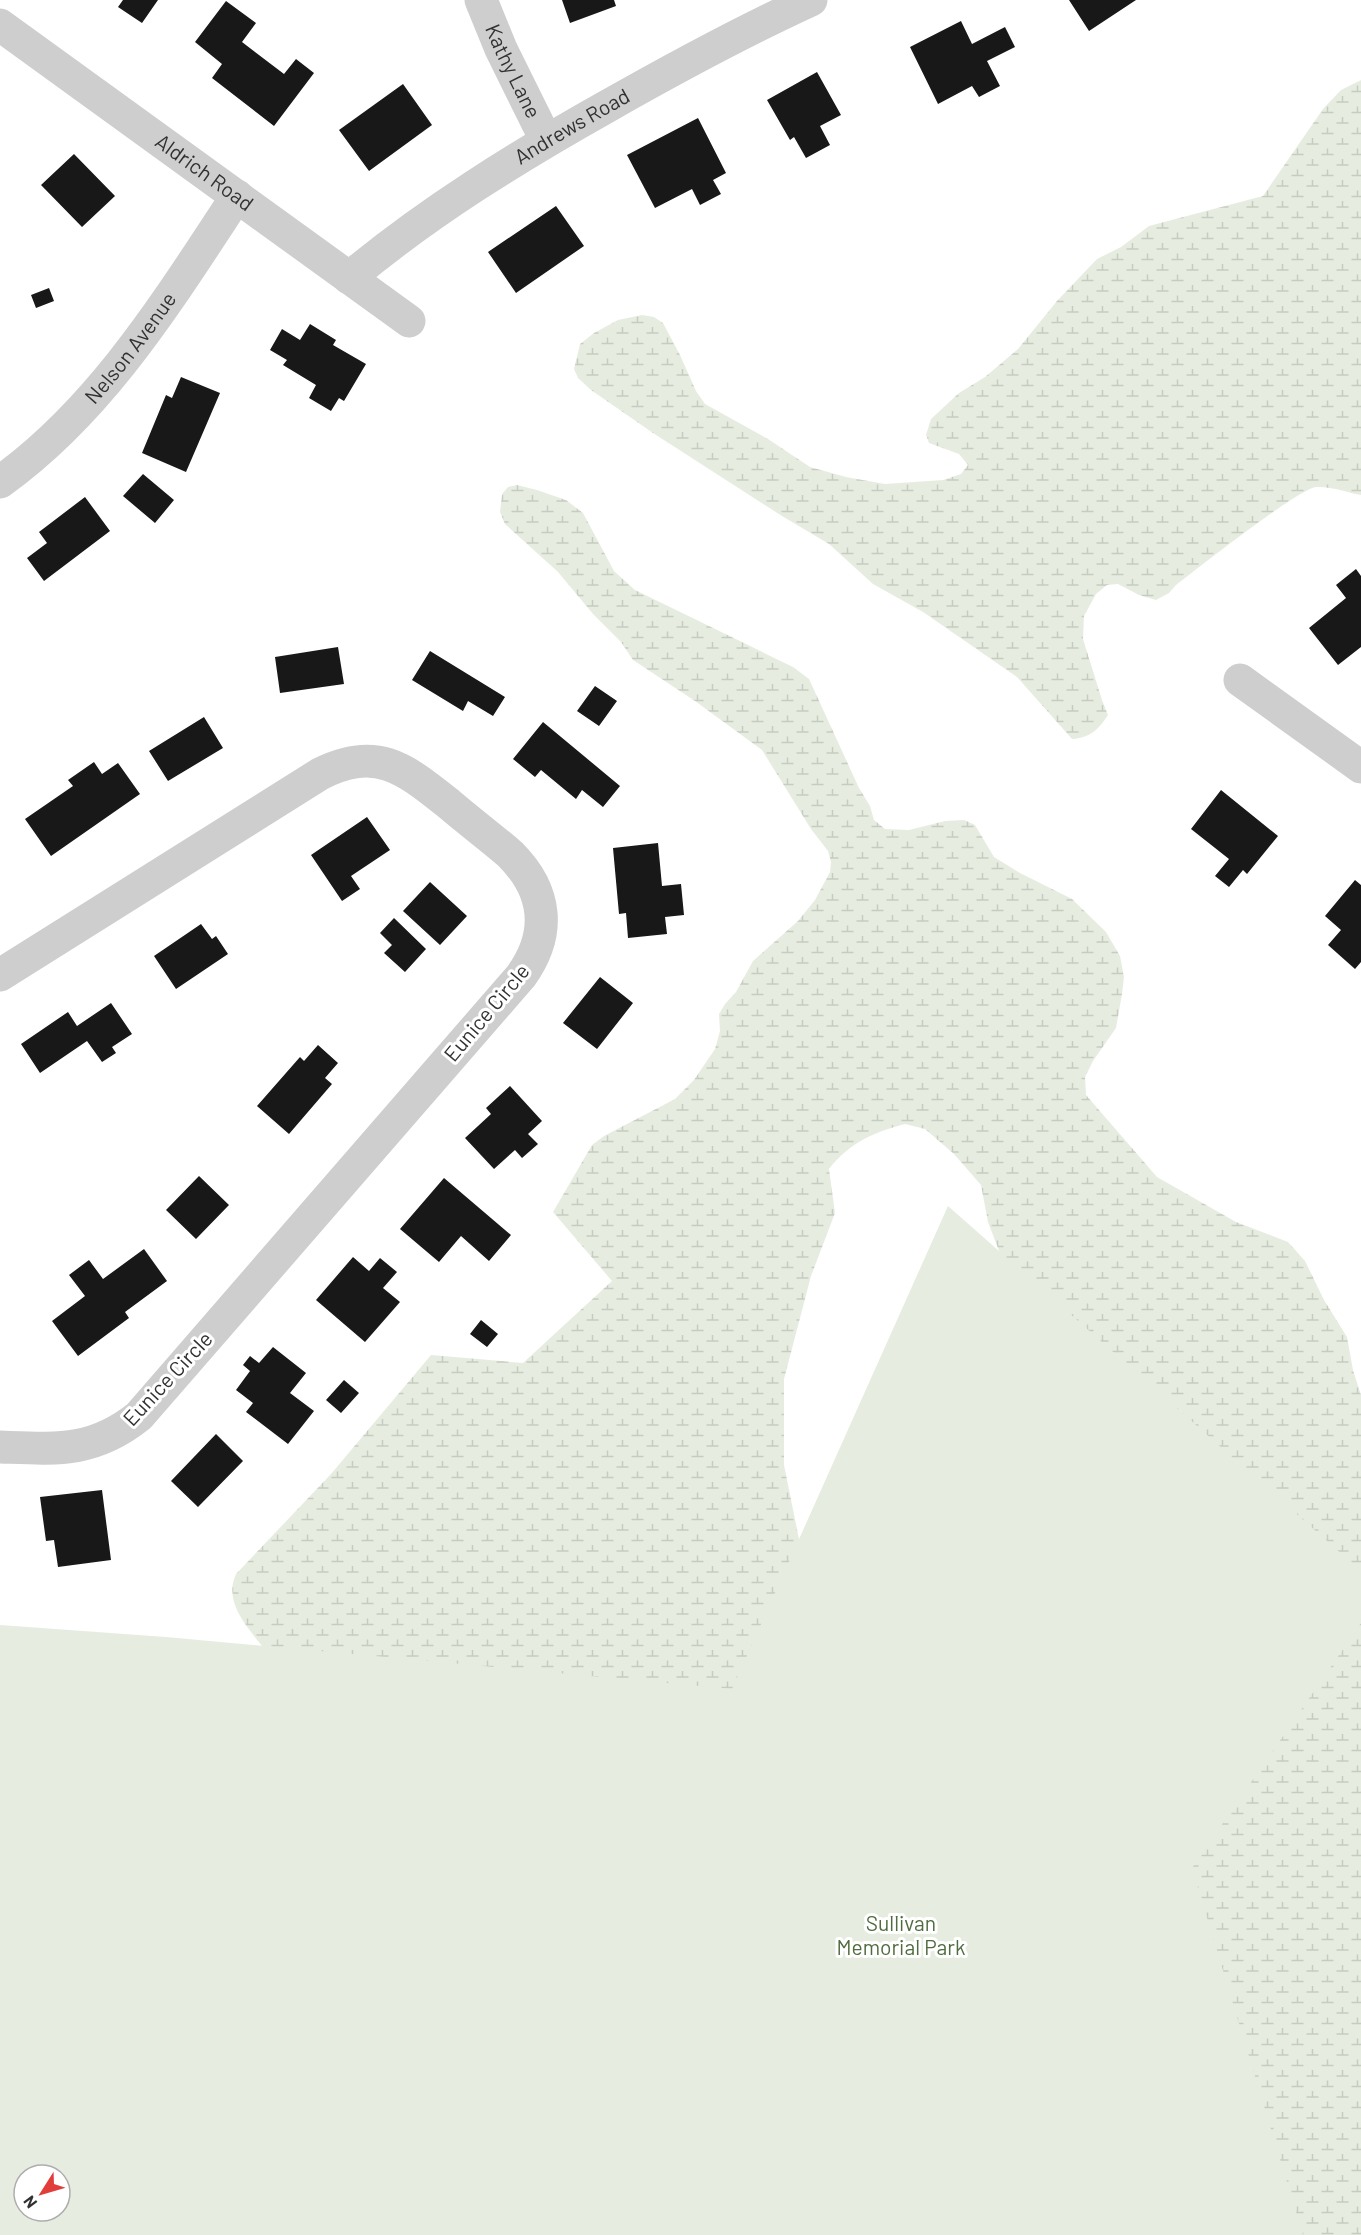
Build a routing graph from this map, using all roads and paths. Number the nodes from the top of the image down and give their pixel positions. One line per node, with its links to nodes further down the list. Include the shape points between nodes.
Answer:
1 (481, 0): 4 (street, Kathy Lane)
2 (811, 0): 4 (street, Andrews Road, via 726,40)
3 (0, 25): 5 (street, Aldrich Road)
4 (546, 140): 6 (street, Andrews Road)
5 (237, 196): 6 (street, Aldrich Road); 8 (street, Nelson Avenue, via 111,376 40,449)
6 (349, 278): 7 (street, Aldrich Road)
7 (409, 321)
8 (0, 482)
9 (1240, 680): 10 (street)
10 (1361, 767)
11 (0, 975): 12 (street, Eunice Circle, via 320,774 358,761 384,763 409,772 510,854 532,880 541,913 538,946 521,976 139,1416 90,1444 48,1449)
12 (0, 1447)

